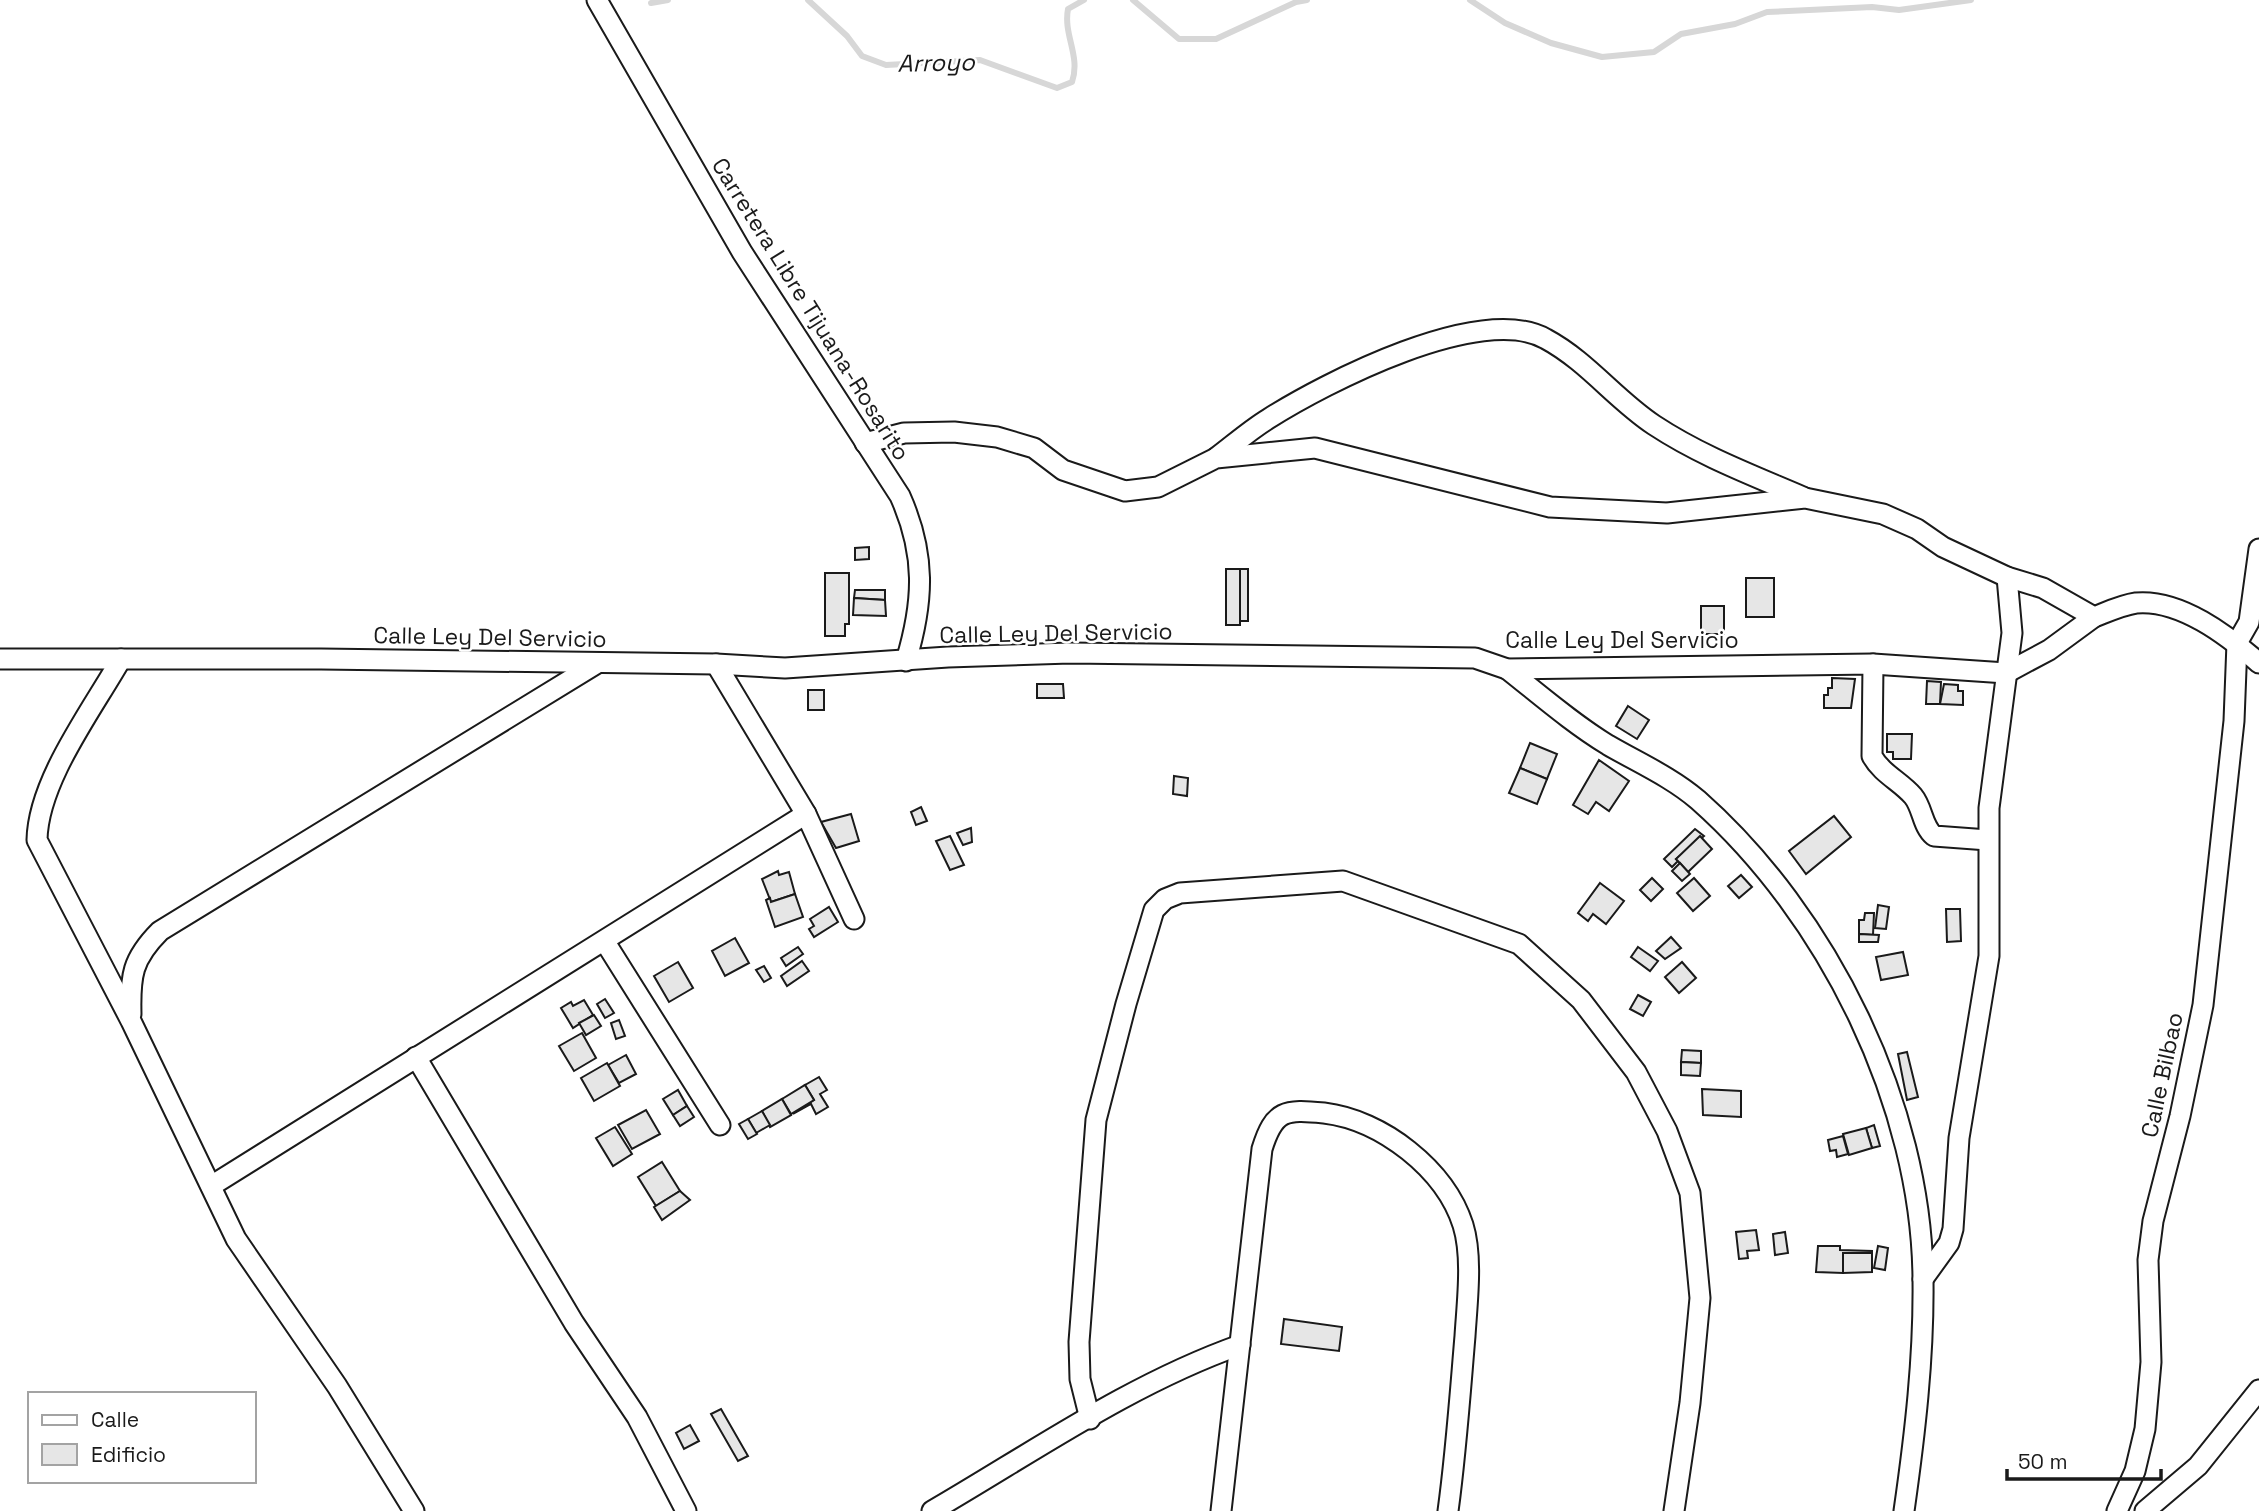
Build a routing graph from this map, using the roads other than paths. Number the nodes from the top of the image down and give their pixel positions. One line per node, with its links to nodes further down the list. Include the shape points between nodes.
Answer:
1 (597, 0): 2 (street, Carretera Libre Tijuana-Rosarito, via 742,252)
2 (865, 443): 3 (street, via 904,433 997,437 1034,448 1063,470 1125,491 1158,487); 11 (street, Carretera Libre Tijuana-Rosarito, via 900,496 919,552 918,623)
3 (1216, 458): 4 (street, via 1315,448 1550,508 1667,513); 4 (street, via 1268,419 1391,355 1472,331 1512,331 1544,337 1652,424 1702,453)
4 (1805, 498): 6 (street, via 1883,514)
5 (2259, 550): 8 (street, via 2249,622)
6 (2007, 577): 7 (street, via 2043,588); 17 (street, via 2012,633)
7 (2094, 617): 8 (street, via 2135,603 2172,606); 17 (street, via 2049,650)
8 (2236, 643): 12 (street); 37 (street, Calle Bilbao, via 2234,721 2203,1005 2148,1260 2151,1362 2145,1429 2135,1471)
9 (0, 659): 10 (street, Calle Ley Del Servicio)
10 (121, 659): 13 (street, Calle Ley Del Servicio); 22 (street, via 57,771 37,818 37,840)
11 (906, 661): 14 (street, Calle Ley Del Servicio, via 785,668); 16 (street, Calle Ley Del Servicio, via 1070,653 1475,658)
12 (2259, 663)
13 (597, 664): 14 (street, Calle Ley Del Servicio); 22 (street, via 160,931 144,947 133,969)
14 (716, 664): 18 (street)
15 (1873, 664): 16 (street, Calle Ley Del Servicio); 17 (street, Calle Ley Del Servicio); 19 (street, via 1872,756 1879,767 1915,798 1927,830 1934,836)
16 (1507, 669): 26 (street, via 1563,714 1696,799 1732,833 1817,940 1873,1047 1896,1110 1917,1210)
17 (2006, 673): 19 (street)
18 (806, 814): 20 (street); 21 (street)
19 (1988, 840): 26 (street, via 1989,956 1959,1138 1953,1229)
20 (854, 919)
21 (605, 942): 23 (street); 24 (street)
22 (131, 1021): 25 (street)
23 (416, 1057): 25 (street); 31 (street, via 574,1323 638,1417)
24 (720, 1125)
25 (211, 1186): 30 (street, via 236,1239 337,1386)
26 (1923, 1279): 36 (street, via 1917,1420)
27 (1240, 1345): 29 (street, via 1190,1363); 33 (street); 34 (street, via 1262,1149 1269,1125 1281,1115 1297,1111 1330,1114 1385,1133 1420,1159 1447,1193 1463,1226 1468,1285)
28 (2259, 1390): 38 (street, via 2198,1466)
29 (1090, 1419): 32 (street); 35 (street, via 1080,1379 1079,1342 1096,1120 1154,910 1180,893 1343,881 1519,944 1581,1000 1636,1072 1667,1131 1690,1193 1700,1298)
30 (414, 1511)
31 (686, 1511)
32 (932, 1511)
33 (1221, 1511)
34 (1448, 1511)
35 (1674, 1511)
36 (1903, 1511)
37 (2117, 1511)
38 (2145, 1511)

